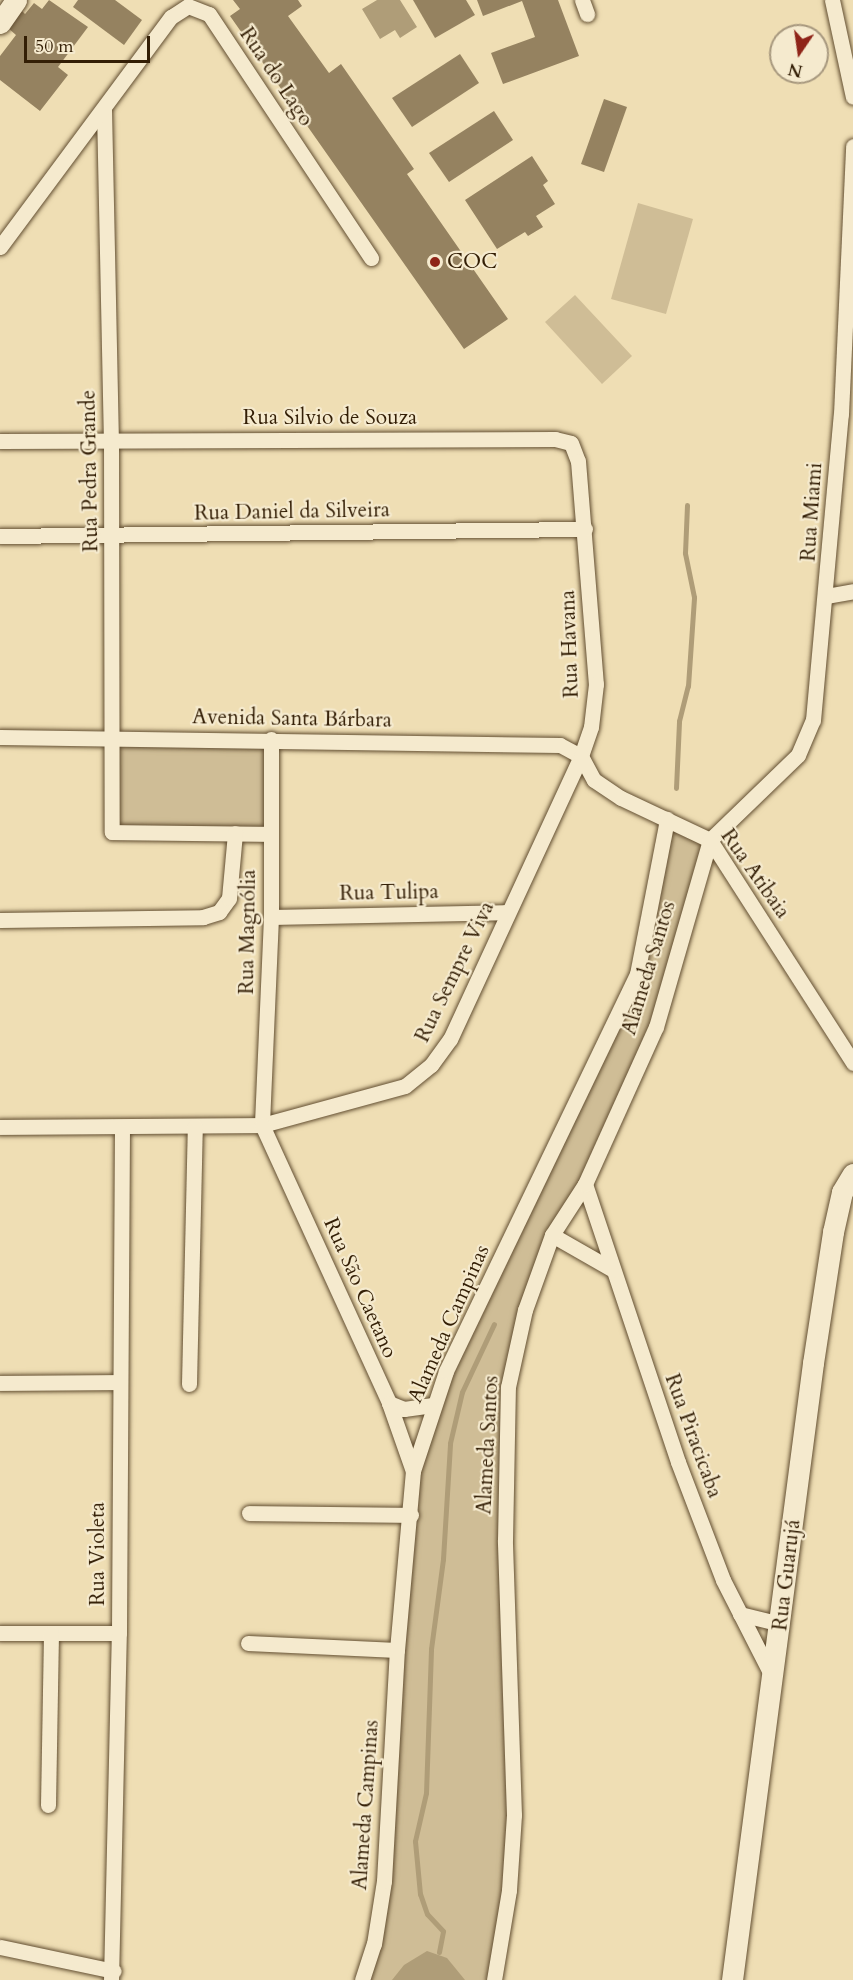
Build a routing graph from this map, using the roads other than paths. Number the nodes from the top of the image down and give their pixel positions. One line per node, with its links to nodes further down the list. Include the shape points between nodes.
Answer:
1 (16, 0): 3 (street)
2 (831, 0): 4 (street)
3 (0, 23)
4 (853, 97)
5 (104, 109): 7 (street, Rua do Lago); 8 (street, Rua do Lago, via 171,17 188,6 209,14); 10 (street, Rua Pedra Grande)
6 (853, 146): 9 (street, Rua Miami)
7 (0, 247)
8 (371, 258)
9 (847, 413): 16 (street, Rua Miami)
10 (111, 440): 11 (street, Rua Silvio de Souza); 12 (street, Rua Silvio de Souza, via 555,439 571,444 578,461); 13 (street, Rua Pedra Grande)
11 (0, 441)
12 (585, 529): 13 (street, Rua Daniel da Silveira); 20 (street, Rua Havana, via 596,684 591,727)
13 (112, 535): 14 (street, Rua Daniel da Silveira); 18 (street, Rua Pedra Grande)
14 (0, 536)
15 (853, 591): 16 (street)
16 (826, 596): 24 (street, Rua Miami, via 813,720 798,755)
17 (0, 737): 18 (street, Avenida Santa Bárbara)
18 (112, 737): 19 (street, Avenida Santa Bárbara); 22 (street, Rua Pedra Grande, via 112,832)
19 (271, 739): 20 (street, Avenida Santa Bárbara, via 560,745); 23 (street, Rua Magnólia)
20 (581, 756): 21 (street, Rua Atibaia, via 594,780 621,798); 25 (street, Rua Sempre Viva)
21 (667, 819): 24 (street, Rua Atibaia); 41 (street, Alameda Campinas, via 637,974)
22 (236, 833): 23 (street); 27 (street, via 229,898 219,912 203,917)
23 (271, 834): 26 (street, Rua Magnólia)
24 (710, 840): 28 (street, Rua Atibaia); 34 (street, Alameda Santos, via 656,1027)
25 (508, 912): 26 (street, Rua Tulipa); 29 (street, Rua Sempre Viva, via 450,1039 431,1065 405,1086)
26 (271, 917): 29 (street, Rua Magnólia)
27 (0, 920)
28 (853, 1063)
29 (262, 1125): 30 (street, Rua Sempre Viva); 40 (street, Rua São Caetano)
30 (195, 1126): 32 (street, Rua Sempre Viva); 39 (street)
31 (0, 1127): 32 (street, Rua Sempre Viva)
32 (122, 1127): 37 (street, Rua Violeta)
33 (853, 1174): 46 (street, Rua Guarujá, via 842,1192 833,1232)
34 (585, 1184): 35 (street, Alameda Santos); 36 (street, Rua Piracicaba)
35 (552, 1236): 36 (street); 57 (street, Alameda Santos, via 525,1311 508,1387 505,1551 514,1815 509,1890)
36 (613, 1270): 45 (street, Rua Piracicaba, via 678,1462)
37 (120, 1382): 38 (street); 49 (street, Rua Violeta)
38 (0, 1383)
39 (189, 1384)
40 (389, 1402): 41 (street, via 404,1409); 42 (street, Rua São Caetano)
41 (433, 1405): 42 (street, Alameda Campinas)
42 (413, 1471): 44 (street, Alameda Campinas)
43 (249, 1513): 44 (street)
44 (411, 1515): 51 (street, Alameda Campinas)
45 (740, 1614): 46 (street); 52 (street, Rua Piracicaba)
46 (781, 1624): 52 (street, Rua Guarujá)
47 (0, 1633): 48 (street)
48 (51, 1633): 49 (street); 53 (street)
49 (119, 1633): 55 (street, Rua Violeta)
50 (248, 1643): 51 (street)
51 (397, 1650): 56 (street, Alameda Campinas, via 384,1881 374,1944)
52 (774, 1680): 58 (street, Rua Guarujá)
53 (48, 1805)
54 (0, 1947): 55 (street)
55 (112, 1976)
56 (362, 1980)
57 (494, 1980)
58 (732, 1980)

